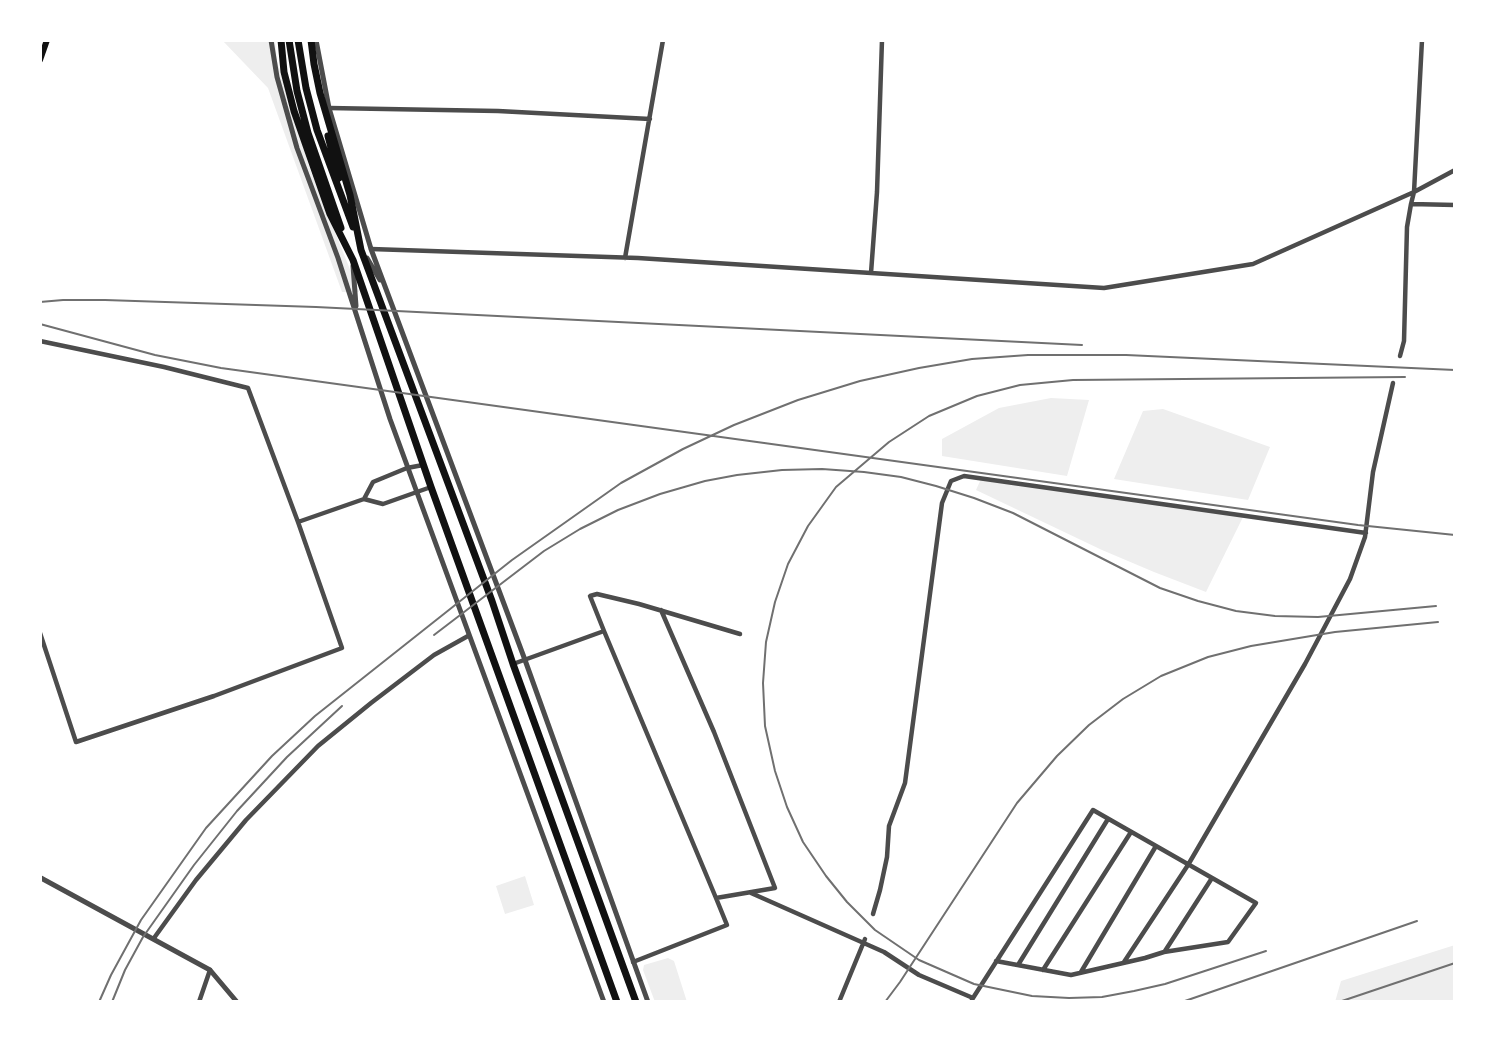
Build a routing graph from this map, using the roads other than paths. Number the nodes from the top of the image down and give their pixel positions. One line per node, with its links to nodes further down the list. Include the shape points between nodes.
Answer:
1 (47, 40): 11 (main road)
2 (272, 40): 12 (street); 27 (street, via 297,148)
3 (281, 40): 12 (highway)
4 (289, 40): 24 (highway, via 308,132)
5 (298, 40): 20 (highway, via 317,130)
6 (310, 40): 13 (highway); 20 (highway, via 315,90)
7 (316, 40): 13 (street); 14 (street)
8 (663, 40): 15 (street)
9 (882, 40): 25 (street)
10 (1422, 40): 17 (street)
11 (40, 60)
12 (284, 72): 24 (highway, via 330,214)
13 (320, 93): 22 (highway)
14 (329, 108): 15 (street); 21 (street)
15 (650, 119): 23 (street)
16 (1455, 170): 17 (street)
17 (1414, 192): 18 (street); 25 (street, via 1253,264 1104,288)
18 (1411, 205): 19 (street); 29 (street)
19 (1455, 205)
20 (347, 213): 22 (highway)
21 (371, 249): 23 (street); 26 (street)
22 (362, 250): 26 (street); 44 (highway)
23 (625, 258): 25 (street)
24 (353, 260): 27 (street); 31 (highway)
25 (871, 273)
26 (387, 291): 43 (street)
27 (356, 314): 32 (street)
28 (40, 341): 36 (street, via 248,388)
29 (1400, 356)
30 (1393, 383): 37 (street, via 1373,472)
31 (423, 464): 32 (street); 33 (highway)
32 (407, 468): 34 (street); 35 (street, via 373,482)
33 (431, 487): 34 (street); 74 (highway)
34 (415, 493): 35 (street, via 383,504); 42 (street)
35 (364, 499): 36 (street)
36 (298, 522): 40 (street, via 342,648 76,742)
37 (1366, 533): 48 (street, via 1350,579 1312,652); 55 (street, via 964,477 951,481 942,503 905,783 888,826 887,857)
38 (662, 611): 39 (street, via 590,596); 41 (street); 53 (street, via 775,888)
39 (604, 631): 43 (street); 54 (street)
40 (40, 633)
41 (740, 634)
42 (468, 636): 56 (street, via 434,655 318,746 246,820); 73 (street)
43 (525, 660): 44 (street); 49 (street)
44 (513, 664): 50 (highway)
45 (1108, 819): 46 (street); 59 (street, via 1093,810); 62 (street)
46 (1131, 832): 47 (street); 64 (street)
47 (1156, 846): 48 (street); 65 (street)
48 (1188, 865): 52 (street); 61 (street)
49 (599, 867): 50 (street); 60 (street)
50 (588, 870): 67 (highway)
51 (41, 878): 56 (street)
52 (1212, 878): 58 (street); 58 (street, via 1256,903 1228,942)
53 (750, 892): 54 (street); 57 (street)
54 (716, 898): 60 (street, via 727,925)
55 (873, 914)
56 (154, 938): 63 (street)
57 (864, 941): 69 (street); 77 (street)
58 (1164, 952): 61 (street)
59 (996, 961): 62 (street); 69 (street)
60 (633, 962): 66 (street)
61 (1124, 963): 65 (street)
62 (1018, 965): 64 (street)
63 (210, 970): 68 (street); 70 (street)
64 (1043, 970): 65 (street, via 1071,975)
65 (1081, 972)
66 (641, 983): 67 (street); 76 (street)
67 (630, 986): 75 (highway)
68 (230, 994): 71 (street); 72 (street)
69 (972, 1000)
70 (199, 1002)
71 (228, 1002)
72 (237, 1002)
73 (604, 1002)
74 (617, 1002)
75 (636, 1002)
76 (648, 1002)
77 (839, 1002)

